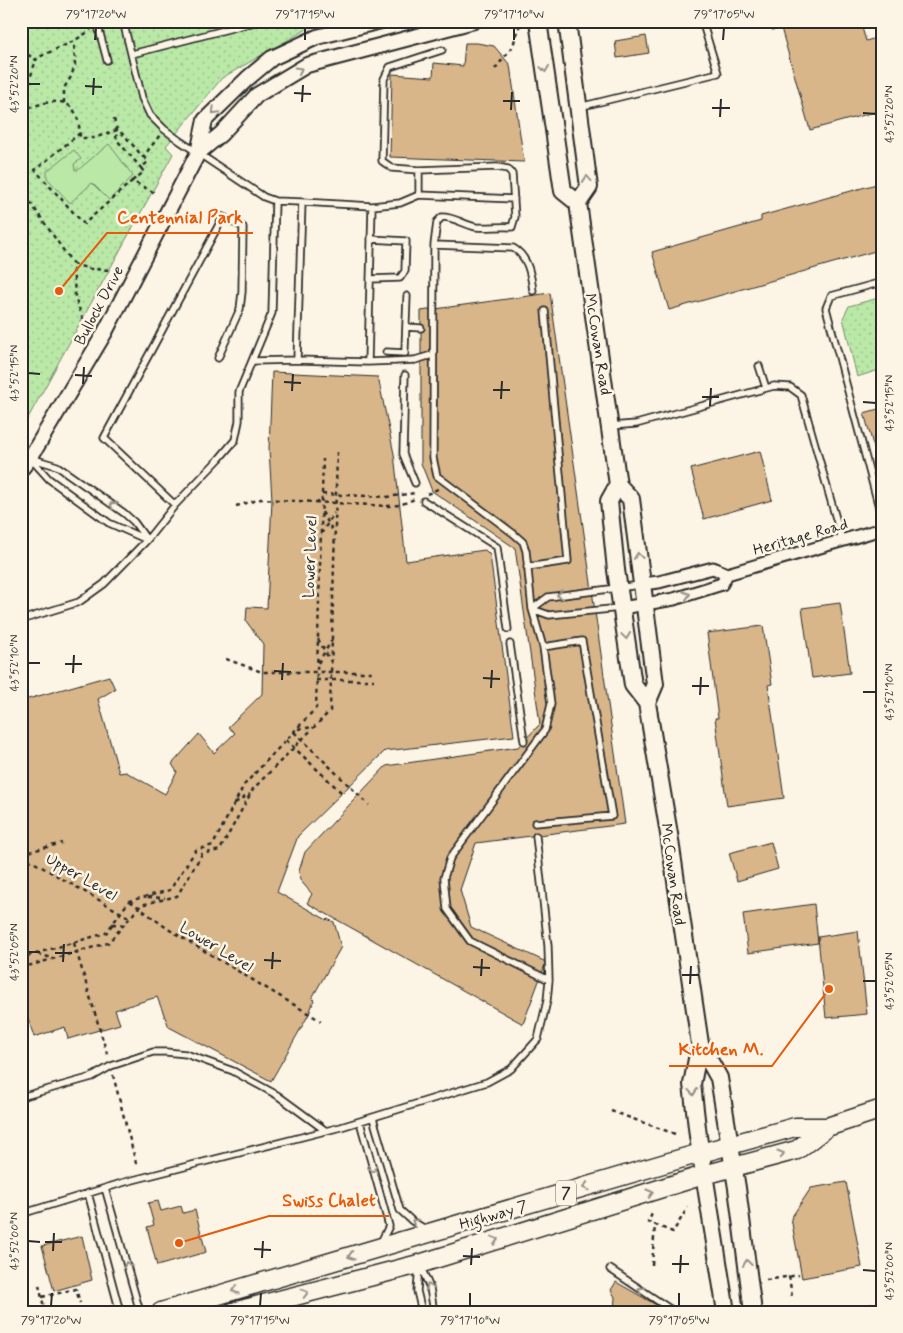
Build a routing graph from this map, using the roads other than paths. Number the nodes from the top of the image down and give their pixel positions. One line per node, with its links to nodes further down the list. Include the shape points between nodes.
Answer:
1 (102, 21): 12 (lane, via 99,30)
2 (122, 21): 11 (lane)
3 (258, 21): 11 (lane)
4 (381, 21): 9 (street, Bullock Drive)
5 (474, 21): 14 (street, Bullock Drive, one-way to 5, via 257,95 307,66)
6 (538, 21): 20 (main road, one-way to 20, via 563,191)
7 (567, 21): 13 (main road)
8 (702, 21): 13 (lane, via 718,73)
9 (361, 24): 14 (street, Bullock Drive, one-way to 14, via 317,37 272,58 205,120)
10 (442, 50): 15 (lane, via 390,67 384,79 382,161 392,168)
11 (132, 54): 14 (lane, via 142,98 150,115)
12 (107, 60)
13 (579, 108): 20 (main road, one-way to 13, via 589,186)
14 (198, 153): 18 (lane); 41 (street, Bullock Drive, via 104,334)
15 (419, 170): 16 (lane); 17 (lane, via 508,169 512,174)
16 (419, 195): 17 (lane); 21 (lane, via 400,203)
17 (514, 199): 23 (lane, via 512,226 477,227 452,217 442,217 437,222)
18 (275, 201): 19 (lane); 35 (lane, via 272,312)
19 (302, 202): 21 (lane); 34 (lane)
20 (578, 203): 40 (main road, McCowan Road)
21 (372, 206): 22 (lane)
22 (371, 239): 24 (lane); 24 (lane, via 406,241 405,271 400,278)
23 (434, 245): 26 (lane, via 513,248 520,252 530,270); 32 (lane)
24 (370, 279): 36 (lane)
25 (882, 282): 47 (lane, via 831,296 826,308)
26 (533, 291)
27 (406, 296): 29 (lane)
28 (545, 311): 51 (lane, via 568,560)
29 (406, 327): 30 (lane); 31 (lane, via 405,351)
30 (420, 328)
31 (386, 352)
32 (432, 355): 36 (lane, bridge, via 415,360); 51 (lane, via 433,458 437,476 523,542)
33 (218, 358): 46 (lane, via 240,309 242,292 243,227 223,217 104,438)
34 (297, 360): 35 (lane); 36 (lane)
35 (253, 361): 46 (lane, via 239,392 235,440)
36 (368, 362)
37 (759, 366): 39 (lane)
38 (405, 375): 43 (lane, via 403,454)
39 (766, 388): 40 (lane, via 636,424); 50 (lane, via 790,387 801,394)
40 (611, 426): 44 (main road, McCowan Road)
41 (26, 455): 42 (street, Bullock Drive); 49 (lane, via 49,480 109,523); 49 (lane, one-way to 41, via 124,513 57,466)
42 (21, 469)
43 (415, 483)
44 (618, 485): 53 (main road, McCowan Road, one-way to 44, via 631,499); 54 (main road, McCowan Road, via 609,501)
45 (424, 501): 59 (lane, via 471,533 499,545)
46 (175, 505): 49 (lane)
47 (882, 519)
48 (882, 529): 50 (street, Heritage Road)
49 (147, 540): 58 (lane, via 104,584 79,602)
50 (842, 540): 52 (street, Heritage Road)
51 (527, 567): 57 (lane)
52 (727, 574): 53 (street, Heritage Road, via 713,568); 55 (street, Heritage Road, one-way to 52, via 674,599 722,584)
53 (642, 584): 54 (lane); 55 (main road, McCowan Road)
54 (618, 588): 56 (main road, McCowan Road); 57 (lane, one-way to 57, via 548,597)
55 (644, 604): 56 (street, Heritage Road); 62 (main road, McCowan Road, via 655,684)
56 (622, 608): 57 (lane, via 549,616); 62 (main road, McCowan Road, one-way to 62, via 633,685)
57 (532, 609): 61 (lane)
58 (21, 620)
59 (508, 629)
60 (510, 644): 63 (lane)
61 (543, 647): 64 (lane, via 582,641 612,816); 66 (lane, via 551,704 545,730 450,858 444,878 447,909 470,941)
62 (647, 704): 67 (main road, McCowan Road)
63 (524, 741)
64 (535, 823)
65 (536, 836): 66 (lane)
66 (549, 980): 70 (lane, via 538,1039 511,1069 487,1082)
67 (700, 1044): 74 (main road, McCowan Road, via 719,1078); 75 (main road, McCowan Road, one-way to 75, via 692,1084)
68 (21, 1097): 73 (lane, via 92,1077 110,1066 153,1052 186,1054 233,1071 277,1096)
69 (882, 1108): 72 (main road, Highway 7 / 7)
70 (373, 1118): 71 (lane); 81 (lane, one-way to 70, via 400,1210)
71 (360, 1122): 73 (lane); 82 (lane, one-way to 82, via 389,1226)
72 (827, 1127): 74 (main road, Highway 7 / 7, via 795,1127); 76 (main road, Highway 7 / 7, one-way to 72, via 796,1150)
73 (326, 1131): 78 (lane)
74 (730, 1145): 75 (main road, Highway 7 / 7); 76 (main road, McCowan Road)
75 (700, 1154): 77 (main road, McCowan Road); 81 (main road, Highway 7 / 7, one-way to 81)
76 (734, 1167): 77 (main road, Highway 7 / 7); 93 (main road, McCowan Road, one-way to 76)
77 (704, 1175): 83 (main road, Highway 7 / 7, one-way to 77); 92 (main road, McCowan Road)
78 (105, 1188): 79 (lane); 86 (lane, one-way to 78)
79 (88, 1193): 80 (lane); 85 (lane)
80 (21, 1214)
81 (431, 1232): 82 (main road, Highway 7 / 7)
82 (377, 1248): 87 (main road, Highway 7 / 7, one-way to 87)
83 (419, 1264): 88 (main road, Highway 7 / 7, one-way to 83); 89 (lane, via 418,1290); 90 (lane, one-way to 83, via 430,1288)
84 (610, 1269): 91 (lane, one-way to 84, via 670,1308)
85 (120, 1312)
86 (140, 1312)
87 (161, 1312)
88 (233, 1312)
89 (422, 1312)
90 (434, 1312)
91 (670, 1312)
92 (726, 1312)
93 (753, 1312)

